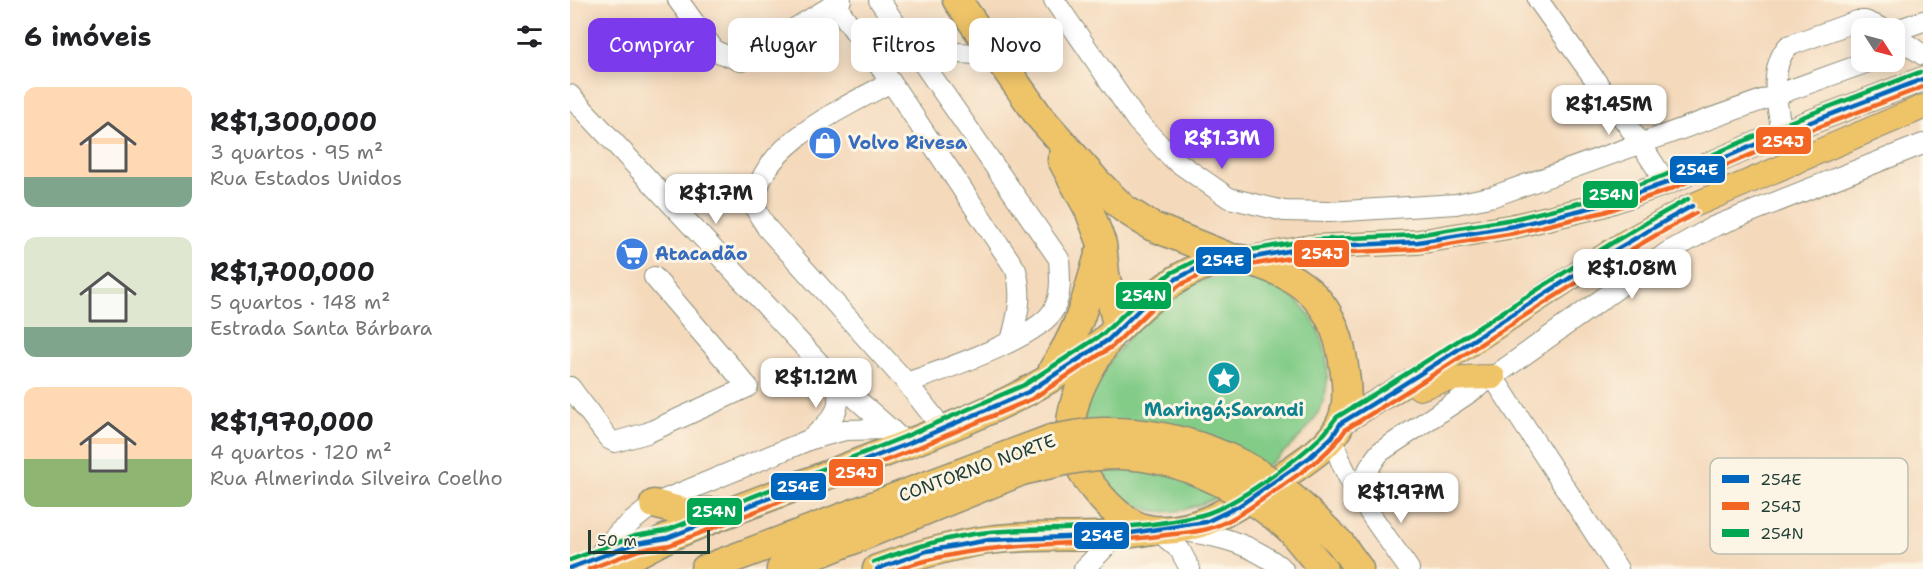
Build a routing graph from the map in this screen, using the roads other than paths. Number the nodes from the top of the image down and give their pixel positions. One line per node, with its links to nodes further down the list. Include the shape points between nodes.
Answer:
1 (678, 0): 6 (street, via 715,51 741,62)
2 (879, 0): 7 (street)
3 (957, 0): 8 (highway)
4 (1054, 0): 22 (street, via 1137,121 1173,159 1229,198 1284,211 1456,204 1525,187)
5 (1538, 0): 22 (street)
6 (838, 2): 16 (street)
7 (892, 18)
8 (970, 18)
9 (1923, 21): 11 (street)
10 (1851, 23): 18 (street, via 1788,46 1778,63)
11 (1905, 28)
12 (1851, 68): 18 (street)
13 (931, 72): 29 (street, via 1059,259 1061,285 1054,310 1042,324)
14 (1008, 72): 20 (highway)
15 (1923, 79): 21 (main road)
16 (891, 82): 29 (street, via 1016,270 1021,303); 33 (street, via 800,135 773,160 759,184 756,209 767,228)
17 (570, 95): 31 (street)
18 (1775, 95): 21 (street); 22 (street)
19 (1923, 107): 35 (main road, via 1678,213 1624,243)
20 (1039, 116): 25 (highway, via 1089,210); 26 (highway, via 1123,208 1151,226)
21 (1782, 133): 24 (main road)
22 (1641, 144): 24 (street)
23 (1923, 144): 30 (street, via 1713,227 1668,252)
24 (1666, 183): 26 (main road, via 1602,205 1514,226 1418,242 1310,247)
25 (1102, 244): 28 (highway); 32 (highway, via 1081,321)
26 (1238, 259): 28 (highway, via 1202,266 1176,279); 37 (highway, via 1304,285 1334,322 1341,344 1347,401)
27 (654, 276): 34 (street, via 748,387 647,433 615,442)
28 (1113, 334): 32 (highway); 43 (highway, via 1086,372 1071,412 1069,434 1073,452 1081,471 1109,506 1131,524)
29 (1011, 341): 33 (street)
30 (1493, 377): 35 (main road, via 1440,379); 40 (street, via 1380,452 1363,479); 56 (street)
31 (835, 380): 38 (street); 39 (street, via 838,407)
32 (1044, 382): 36 (highway)
33 (907, 383): 36 (street)
34 (570, 387)
35 (1370, 407): 37 (main road)
36 (943, 429): 38 (highway)
37 (1336, 430): 40 (street, via 1341,464); 43 (highway, via 1310,457 1239,506 1206,522)
38 (899, 437): 39 (street, via 845,430); 42 (highway)
39 (811, 439): 41 (street)
40 (1362, 500): 55 (street)
41 (654, 504): 42 (highway, via 684,512); 45 (street, via 620,531)
42 (737, 511): 45 (highway)
43 (1161, 531): 44 (highway); 51 (street, via 1180,550); 52 (street, via 1209,534 1239,542)
44 (1117, 535): 49 (highway, via 989,540 927,551); 50 (street)
45 (601, 564): 46 (street)
46 (570, 568)
47 (705, 569): 54 (highway, CONTORNO NORTE, bridge, via 1051,439 1100,432 1157,436 1222,454 1293,498 1340,543)
48 (781, 569): 53 (highway, CONTORNO NORTE, bridge, via 1022,471 1065,460 1119,455 1161,460 1207,476 1255,502 1290,529)
49 (877, 569)
50 (1084, 569)
51 (1190, 569)
52 (1283, 569)
53 (1323, 569)
54 (1359, 569)
55 (1409, 569)
56 (1618, 569)

